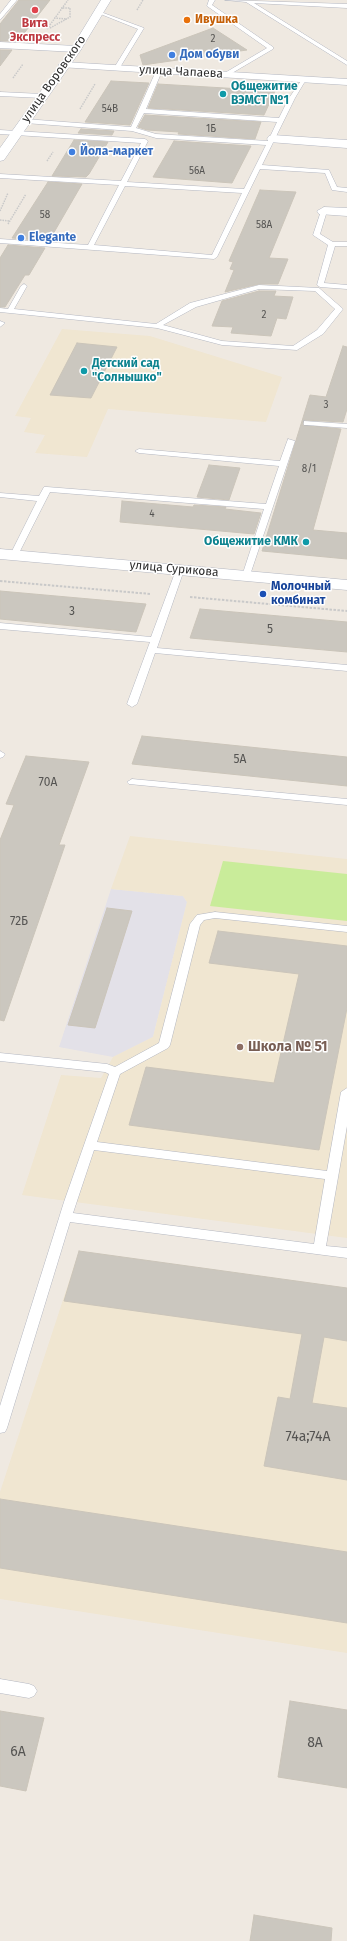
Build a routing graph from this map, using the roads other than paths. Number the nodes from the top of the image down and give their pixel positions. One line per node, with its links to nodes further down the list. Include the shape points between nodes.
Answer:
1 (14, 0): 8 (lane)
2 (106, 0): 7 (street, улица Воровского)
3 (212, 0): 15 (lane, via 209,5 272,48)
4 (228, 0): 5 (lane)
5 (247, 1): 6 (lane); 11 (lane)
6 (347, 6)
7 (100, 12): 10 (street, улица Воровского); 13 (lane, via 141,28)
8 (0, 18)
9 (0, 46): 10 (street)
10 (76, 49): 12 (street, улица Воровского)
11 (347, 63)
12 (64, 65): 13 (street, улица Чапаева); 19 (street, улица Воровского)
13 (117, 68): 14 (street, улица Чапаева)
14 (160, 71): 15 (street, улица Чапаева); 20 (lane)
15 (225, 75): 16 (street, улица Чапаева)
16 (305, 79): 17 (street, улица Чапаева); 21 (lane, via 292,98)
17 (347, 82)
18 (1, 94): 19 (lane)
19 (42, 96): 22 (street, улица Воровского)
20 (142, 111): 21 (lane); 23 (lane)
21 (282, 120): 26 (lane)
22 (26, 121): 23 (lane); 25 (street, улица Воровского)
23 (133, 129): 26 (lane, via 156,136)
24 (0, 132): 25 (lane)
25 (17, 133): 28 (street, улица Воровского); 31 (lane, via 145,141)
26 (272, 141): 27 (street); 29 (lane)
27 (347, 144)
28 (1, 154)
29 (258, 166): 32 (lane, via 327,171 334,189); 33 (lane)
30 (0, 176): 31 (lane)
31 (122, 184): 33 (lane); 39 (lane)
32 (347, 190)
33 (245, 191): 39 (lane, via 214,257)
34 (324, 211): 35 (street); 37 (lane, via 316,235)
35 (347, 212)
36 (0, 241): 39 (lane)
37 (332, 244): 38 (lane); 41 (lane, via 320,285)
38 (347, 244)
39 (90, 247)
40 (24, 286): 43 (lane)
41 (347, 287)
42 (0, 310): 43 (lane)
43 (10, 311): 44 (lane)
44 (157, 326): 44 (lane, via 222,343 294,348 320,332 339,309 317,289 259,288 193,305)
45 (307, 423): 46 (lane)
46 (347, 426)
47 (291, 441): 49 (lane)
48 (139, 451): 49 (lane)
49 (284, 464): 52 (lane)
50 (0, 495): 51 (lane)
51 (42, 499): 52 (lane, via 47,489); 53 (lane)
52 (269, 508): 55 (lane)
53 (7, 554): 54 (street, улица Сурикова)
54 (180, 570): 55 (street, улица Сурикова); 58 (lane)
55 (246, 576): 56 (street, улица Сурикова)
56 (347, 585)
57 (0, 626): 58 (lane)
58 (155, 640): 59 (lane)
59 (152, 650): 60 (lane); 61 (lane)
60 (347, 668)
61 (132, 704)
62 (132, 782): 63 (lane)
63 (347, 802)
64 (347, 929): 66 (lane, via 215,915 201,917 195,924 164,1045)
65 (0, 1057): 66 (lane, via 107,1068)
66 (115, 1072): 68 (lane)
67 (347, 1092): 69 (lane)
68 (90, 1145): 69 (lane); 70 (lane)
69 (332, 1176): 71 (lane)
70 (66, 1217): 71 (lane); 73 (lane)
71 (320, 1250): 72 (lane)
72 (347, 1254)
73 (0, 1428)
74 (0, 1686): 75 (lane)
75 (29, 1691)

